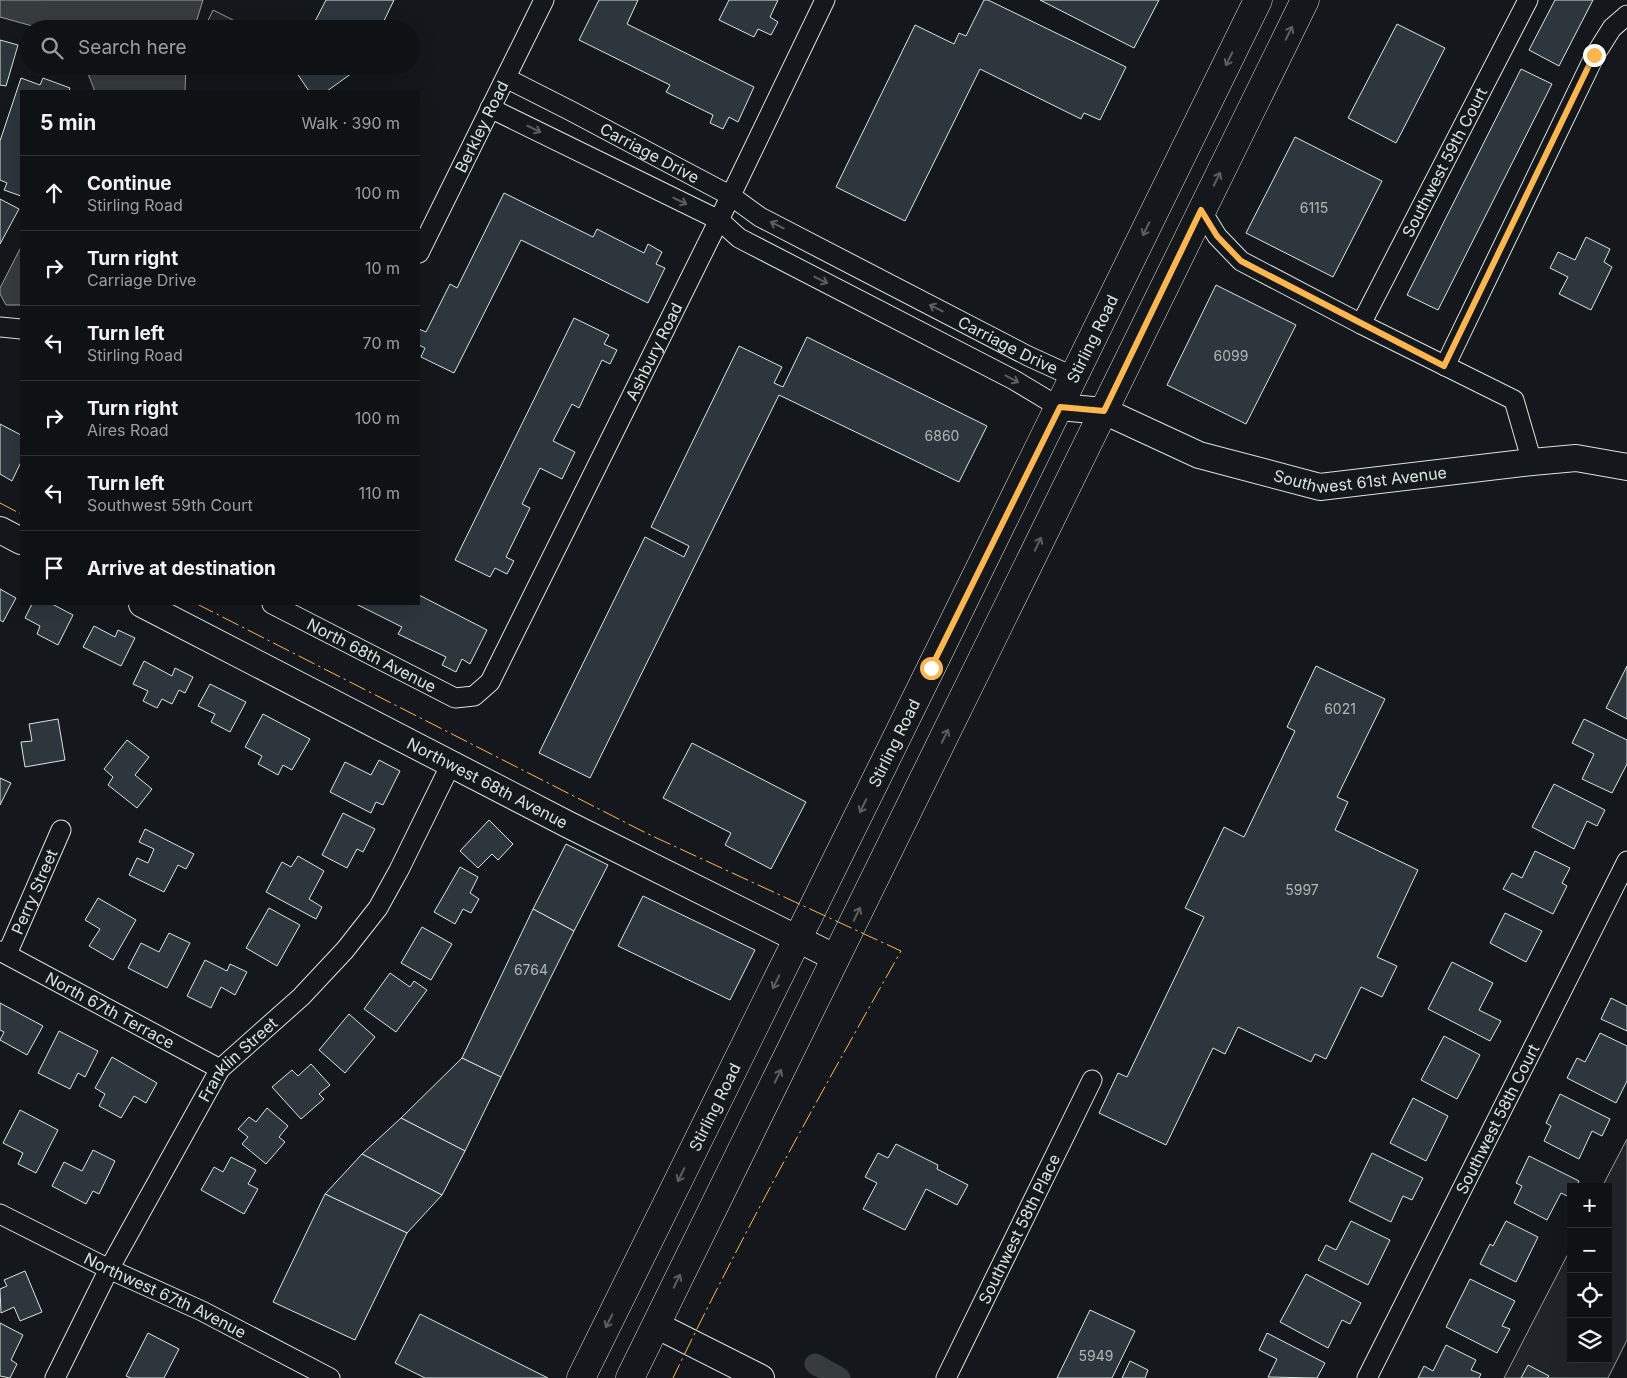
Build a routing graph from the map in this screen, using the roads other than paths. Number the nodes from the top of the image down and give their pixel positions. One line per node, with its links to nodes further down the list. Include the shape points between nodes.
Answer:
1 (544, 0): 7 (street, Berkley Road)
2 (825, 0): 9 (street, Ashbury Road)
3 (1258, 0): 19 (main road, Stirling Road, one-way to 19)
4 (1305, 0): 10 (main road, one-way to 4)
5 (1528, 0): 13 (street, Southwest 59th Court)
6 (1627, 15): 18 (street, via 1612,28 1594,55)
7 (506, 78): 8 (street, Berkley Road); 9 (street, Carriage Drive)
8 (490, 108): 11 (street, Carriage Drive, one-way to 11); 12 (street, Berkley Road)
9 (730, 196): 11 (street, Ashbury Road); 16 (street, Carriage Drive, one-way to 9, via 760,217)
10 (1201, 210): 13 (street, via 1217,236 1241,261); 21 (main road)
11 (719, 220): 17 (street, Carriage Drive, one-way to 17, via 739,238); 28 (street, Ashbury Road, via 490,682)
12 (420, 251)
13 (1361, 324): 18 (street)
14 (0, 327): 15 (street)
15 (20, 329)
16 (996, 339): 17 (street); 19 (street, Carriage Drive)
17 (982, 364): 20 (street, Carriage Drive, one-way to 20)
18 (1444, 366): 22 (street, via 1514,400)
19 (1074, 377): 20 (main road, Stirling Road); 21 (street, Carriage Drive)
20 (1060, 407): 21 (street, Carriage Drive); 32 (main road, Stirling Road, one-way to 32)
21 (1104, 411): 22 (street, Southwest 61st Avenue, via 1199,456 1320,487); 34 (main road, one-way to 21)
22 (1532, 462): 23 (street, Southwest 61st Avenue, via 1576,458)
23 (1627, 467)
24 (0, 530): 25 (street)
25 (20, 540)
26 (144, 605): 29 (street, Northwest 68th Avenue)
27 (274, 605): 28 (street, North 68th Avenue, via 455,698)
28 (474, 696)
29 (451, 764): 32 (street, Northwest 68th Avenue); 35 (street, Franklin Street, via 378,908 345,950 301,997)
30 (61, 830): 33 (street, Perry Street)
31 (1627, 860): 46 (street, Southwest 58th Court)
32 (798, 939): 34 (street, Northwest 68th Avenue); 42 (main road, Stirling Road, one-way to 42)
33 (4, 952): 35 (street, North 67th Terrace)
34 (836, 958): 39 (main road, one-way to 34)
35 (220, 1069): 38 (street, Franklin Street)
36 (1092, 1080): 45 (street, Southwest 58th Place)
37 (0, 1214): 38 (street, Northwest 67th Avenue)
38 (109, 1269): 40 (street, Franklin Street); 41 (street, Northwest 67th Avenue, via 202,1311)
39 (656, 1324): 43 (main road); 44 (street)
40 (56, 1378)
41 (330, 1378)
42 (581, 1378)
43 (630, 1378)
44 (761, 1378)
45 (946, 1378)
46 (1367, 1378)

